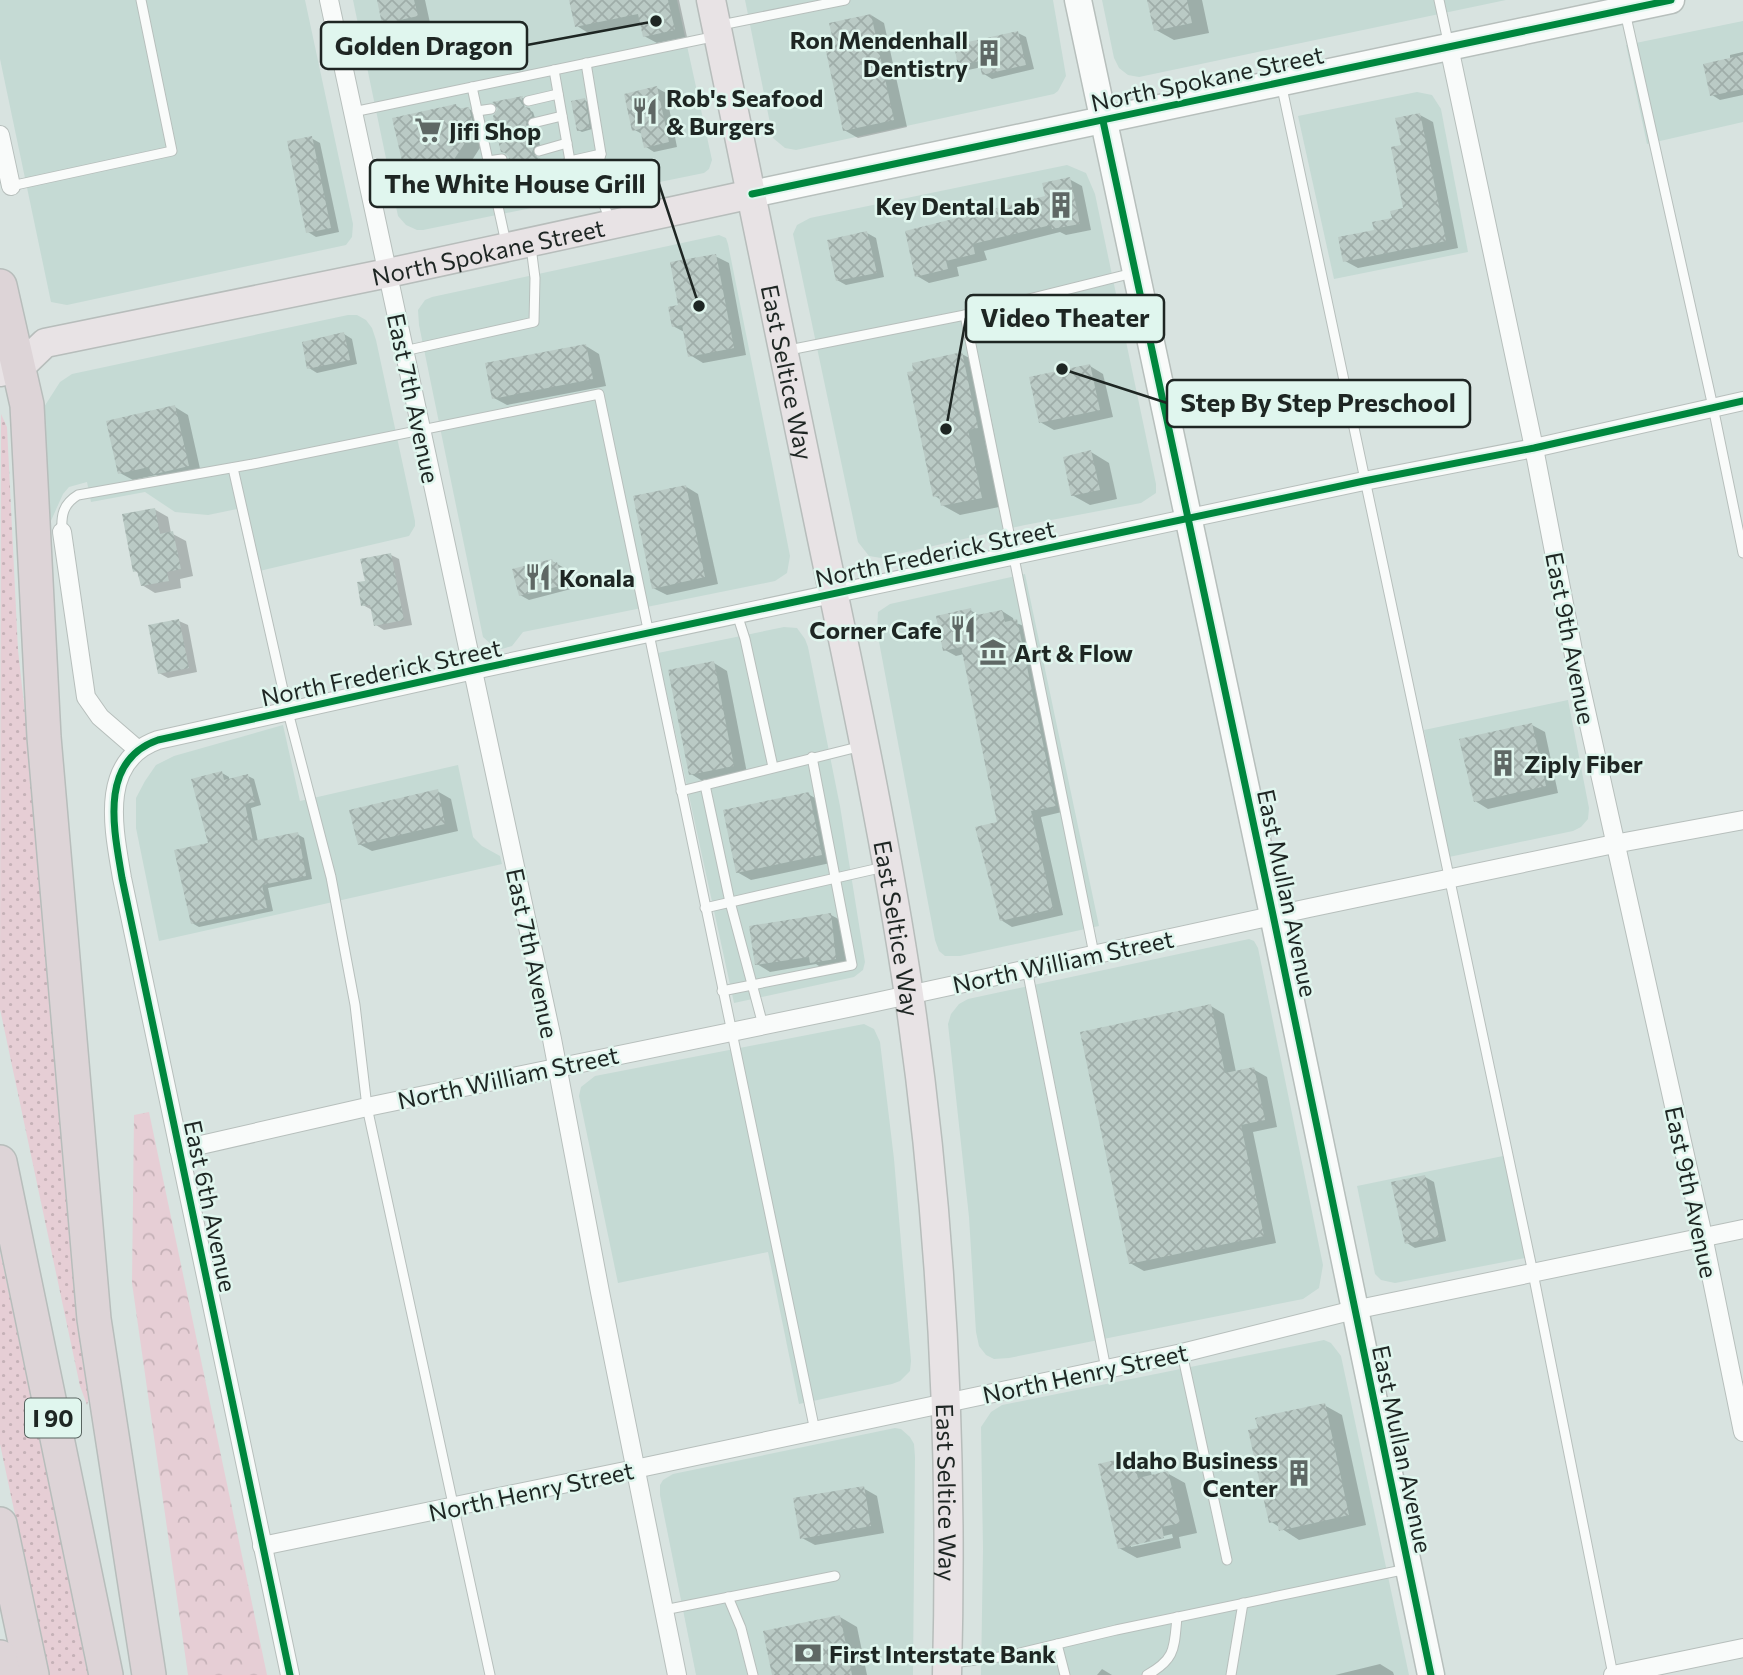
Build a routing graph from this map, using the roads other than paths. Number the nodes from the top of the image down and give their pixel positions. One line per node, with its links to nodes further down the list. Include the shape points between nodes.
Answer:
1 (141, 0): 33 (lane, via 172,151)
2 (329, 0): 17 (street, East 7th Avenue)
3 (845, 0): 8 (lane)
4 (1078, 0): 20 (street, East Mullan Avenue)
5 (1439, 0): 9 (lane)
6 (1671, 0): 7 (street, North Spokane Street)
7 (1623, 5): 9 (street, North Spokane Street); 48 (lane)
8 (715, 21): 10 (lane); 35 (main road, East Seltice Way)
9 (1449, 47): 12 (street, North Spokane Street); 50 (street, East 9th Avenue)
10 (586, 63): 11 (lane); 27 (lane)
11 (554, 70): 13 (lane); 14 (lane)
12 (1281, 81): 20 (street, North Spokane Street); 52 (lane)
13 (472, 87): 17 (lane); 18 (lane)
14 (558, 94): 15 (lane); 19 (lane)
15 (528, 101)
16 (491, 109): 18 (lane)
17 (354, 111): 39 (street, East 7th Avenue)
18 (477, 111): 23 (lane)
19 (562, 116): 21 (lane); 25 (lane)
20 (1103, 121): 35 (street, North Spokane Street); 38 (street, East Mullan Avenue)
21 (533, 123)
22 (496, 130): 23 (lane)
23 (482, 132): 29 (lane)
24 (0, 135): 33 (street)
25 (567, 143): 26 (lane); 30 (lane)
26 (539, 151)
27 (601, 154): 30 (lane); 36 (lane, via 597,188)
28 (502, 159): 29 (lane)
29 (488, 161): 34 (lane)
30 (570, 161): 31 (lane)
31 (544, 176)
32 (507, 184): 34 (lane)
33 (10, 186)
34 (494, 187): 37 (lane)
35 (752, 194): 36 (main road, North Spokane Street); 45 (main road, East Seltice Way)
36 (611, 223): 37 (main road, North Spokane Street)
37 (519, 244): 39 (main road, North Spokane Street); 44 (lane, via 535,278 534,322)
38 (1137, 272): 41 (lane); 53 (street, East Mullan Avenue)
39 (388, 273): 43 (main road, North Spokane Street); 44 (street, East 7th Avenue)
40 (0, 286): 42 (highway)
41 (965, 315): 45 (lane); 56 (lane)
42 (5, 330): 43 (main road); 46 (highway)
43 (45, 343): 46 (main road)
44 (404, 351): 49 (street, East 7th Avenue)
45 (783, 351): 57 (main road, East Seltice Way)
46 (10, 370): 114 (highway, via 27,405 44,737 94,1319)
47 (1743, 401): 48 (street, North Frederick Street)
48 (1713, 407): 50 (street, North Frederick Street); 55 (lane)
49 (421, 431): 51 (lane); 59 (lane, via 599,394); 60 (street, East 7th Avenue)
50 (1534, 448): 52 (street, North Frederick Street); 69 (street, East 9th Avenue)
51 (233, 468): 54 (lane, via 78,495 62,511); 61 (lane)
52 (1364, 481): 53 (street, North Frederick Street); 71 (lane)
53 (1189, 520): 56 (street, North Frederick Street); 75 (street, East Mullan Avenue)
54 (62, 532): 63 (street, via 86,696 100,717)
55 (1743, 553)
56 (1015, 556): 57 (street, North Frederick Street); 76 (lane)
57 (833, 594): 58 (street, North Frederick Street); 62 (main road, East Seltice Way)
58 (737, 614): 59 (street, North Frederick Street); 65 (lane)
59 (649, 633): 60 (street, North Frederick Street); 67 (lane)
60 (474, 670): 61 (street, North Frederick Street); 83 (street, East 7th Avenue)
61 (288, 712): 63 (street, North Frederick Street, via 158,740); 84 (lane, via 331,877)
62 (863, 746): 64 (lane); 70 (main road, East Seltice Way)
63 (138, 749): 85 (street, East 6th Avenue, via 116,790 113,820)
64 (812, 757): 65 (lane); 72 (lane)
65 (774, 767): 66 (lane)
66 (705, 785): 67 (lane); 73 (lane)
67 (681, 791): 74 (lane)
68 (1743, 820): 69 (street, North William Street)
69 (1614, 844): 71 (street, North William Street); 88 (street, East 9th Avenue)
70 (886, 866): 72 (lane); 80 (main road, East Seltice Way)
71 (1449, 878): 75 (street, North William Street); 89 (lane)
72 (837, 879): 73 (lane); 78 (lane, via 852,965)
73 (730, 902): 74 (lane); 78 (lane)
74 (705, 908): 79 (lane)
75 (1273, 915): 76 (street, North William Street); 90 (street, East Mullan Avenue)
76 (1094, 954): 77 (street, North William Street)
77 (1027, 969): 80 (street, North William Street); 92 (lane)
78 (752, 985): 79 (lane); 81 (lane)
79 (722, 991): 82 (lane)
80 (909, 994): 81 (street, North William Street); 93 (main road, East Seltice Way, via 934,1213)
81 (763, 1025): 82 (street, North William Street)
82 (731, 1032): 83 (street, North William Street); 94 (lane)
83 (557, 1068): 84 (street, North William Street); 96 (street, East 7th Avenue)
84 (368, 1107): 85 (street, North William Street); 97 (lane)
85 (179, 1150): 99 (street, East 6th Avenue)
86 (0, 1162): 113 (highway, I 90)
87 (1743, 1229): 88 (street, North Henry Street)
88 (1703, 1236): 89 (street, North Henry Street); 95 (street, East 9th Avenue)
89 (1533, 1273): 90 (street, North Henry Street); 123 (lane)
90 (1354, 1310): 91 (street, North Henry Street); 101 (street, East Mullan Avenue)
91 (1182, 1353): 92 (street, North Henry Street); 100 (lane)
92 (1106, 1368): 93 (street, North Henry Street)
93 (945, 1403): 94 (street, North Henry Street); 110 (main road, East Seltice Way)
94 (815, 1431): 96 (street, North Henry Street)
95 (1743, 1433)
96 (635, 1469): 97 (street, North Henry Street); 105 (street, East 7th Avenue)
97 (455, 1506): 99 (street, North Henry Street); 116 (lane)
98 (0, 1524): 112 (highway)
99 (262, 1545): 115 (street, East 6th Avenue)
100 (1227, 1560)
101 (1409, 1569): 104 (lane); 122 (street, East Mullan Avenue)
102 (835, 1576): 103 (lane)
103 (728, 1597): 105 (lane); 118 (lane)
104 (1243, 1603): 106 (lane); 121 (lane)
105 (664, 1610): 117 (street, East 7th Avenue)
106 (1178, 1617): 107 (lane); 120 (lane, via 1173,1653)
107 (1057, 1644): 110 (lane); 119 (lane)
108 (1743, 1648): 123 (street)
109 (0, 1657): 111 (highway)
110 (947, 1670)
111 (4, 1675)
112 (32, 1675)
113 (106, 1675)
114 (149, 1675)
115 (290, 1675)
116 (490, 1675)
117 (677, 1675)
118 (752, 1675)
119 (1065, 1675)
120 (1147, 1675)
121 (1231, 1675)
122 (1431, 1675)
123 (1613, 1675)

